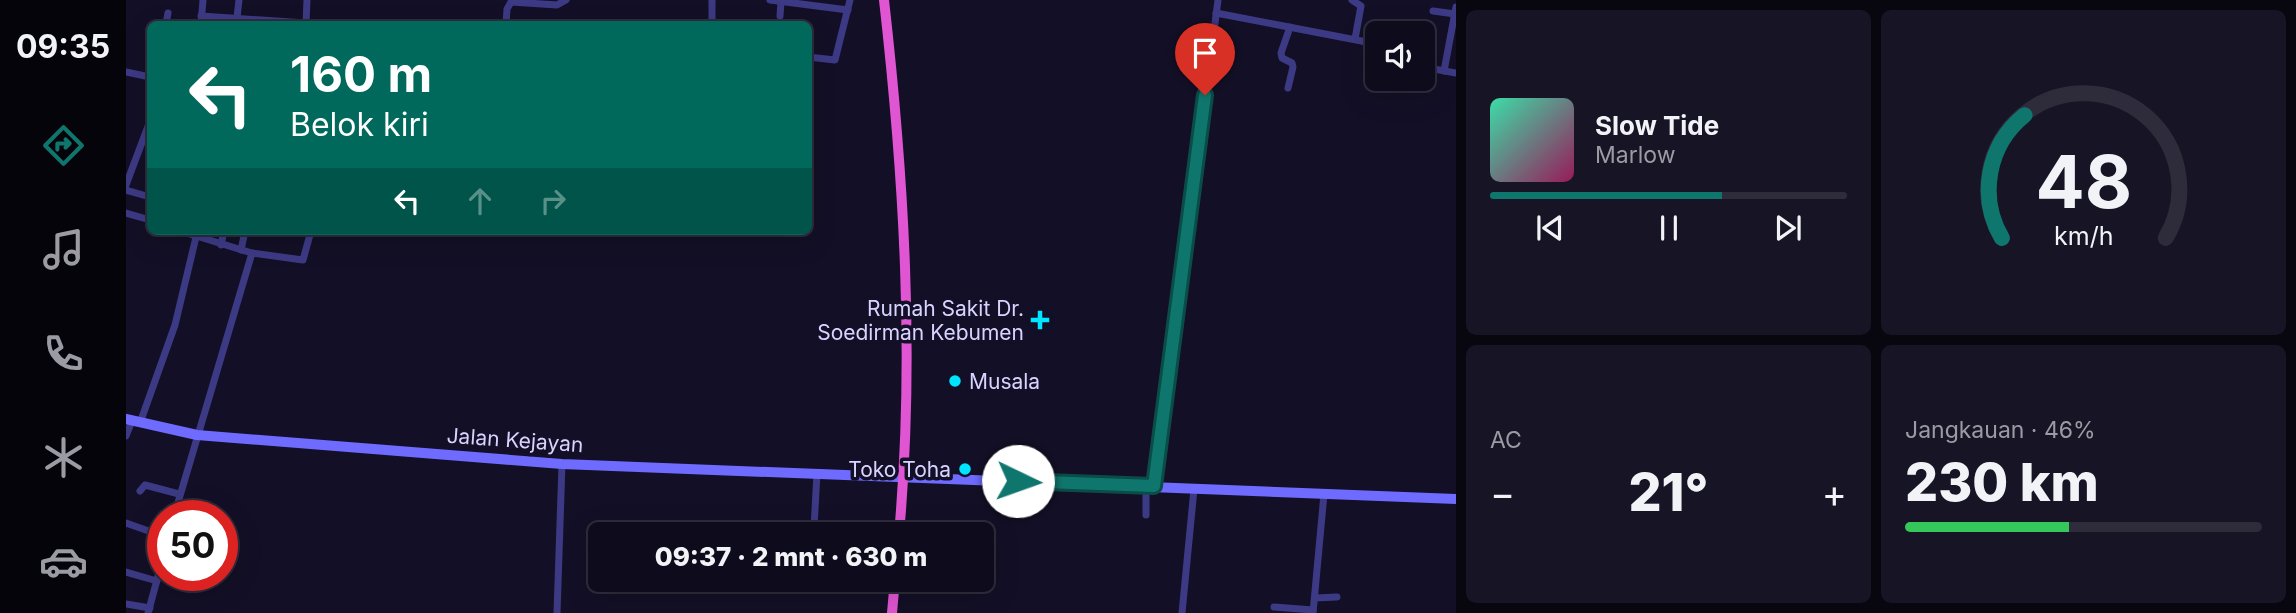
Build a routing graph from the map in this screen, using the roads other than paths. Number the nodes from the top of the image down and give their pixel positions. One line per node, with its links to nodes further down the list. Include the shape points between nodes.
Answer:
1 (202, 0): 18 (street)
2 (239, 0): 20 (street)
3 (307, 0): 24 (street)
4 (566, 0): 25 (street, via 557,5 511,2)
5 (712, 0): 26 (street)
6 (770, 0): 11 (street)
7 (850, 0): 13 (street)
8 (884, 0): 56 (highway, via 906,280)
9 (1218, 0): 17 (street)
10 (1352, 0): 28 (street, via 1361,6)
11 (781, 2): 12 (street); 19 (street)
12 (803, 2): 13 (street)
13 (848, 10): 30 (street, via 835,60)
14 (1433, 11): 15 (street)
15 (1456, 11): 32 (street)
16 (168, 12): 21 (street)
17 (1216, 13): 27 (street); 57 (street)
18 (201, 16): 20 (street); 22 (street)
19 (780, 16)
20 (237, 18): 23 (street)
21 (166, 21)
22 (201, 21)
23 (244, 21)
24 (306, 21)
25 (506, 21)
26 (712, 21)
27 (1290, 27): 28 (street); 36 (street, via 1281,53 1293,67)
28 (1354, 39): 29 (street)
29 (1365, 41)
30 (812, 57)
31 (1435, 69): 32 (street)
32 (1444, 71): 34 (street)
33 (126, 72): 35 (street)
34 (1456, 73)
35 (147, 76)
36 (1288, 88)
37 (147, 129): 38 (street)
38 (126, 184)
39 (126, 190): 40 (street)
40 (147, 196)
41 (126, 213): 42 (street)
42 (147, 219)
43 (191, 235): 47 (street)
44 (223, 235): 48 (street)
45 (244, 235): 49 (street)
46 (310, 235): 50 (street, via 303,260)
47 (197, 237): 48 (street); 51 (street, via 175,325)
48 (221, 245): 49 (street)
49 (241, 250): 50 (street)
50 (252, 253): 52 (street)
51 (133, 421): 52 (main road, Jalan Kejayan); 53 (street)
52 (197, 435): 54 (main road, Jalan Kejayan); 60 (street)
53 (126, 436)
54 (562, 464): 55 (main road, Jalan Kejayan); 79 (street)
55 (817, 473): 56 (main road, Jalan Kejayan); 65 (street)
56 (904, 476): 57 (main road, Jalan Kejayan); 66 (highway)
57 (1150, 486): 58 (main road, Jalan Kejayan); 64 (street)
58 (1194, 489): 61 (main road, Jalan Kejayan); 81 (street)
59 (141, 491): 60 (street, via 145,485)
60 (179, 494): 63 (street)
61 (1324, 494): 62 (main road, Jalan Kejayan); 74 (street)
62 (1456, 499)
63 (178, 500)
64 (1146, 515)
65 (814, 522)
66 (900, 522)
67 (126, 523): 68 (street)
68 (147, 530)
69 (126, 572): 70 (street)
70 (147, 578)
71 (154, 591): 77 (street)
72 (894, 592): 80 (highway)
73 (1337, 597): 74 (street)
74 (1315, 598): 78 (street)
75 (126, 604): 77 (street)
76 (1274, 607): 78 (street)
77 (149, 610)
78 (1313, 611)
79 (557, 613)
80 (892, 613)
81 (1182, 613)

